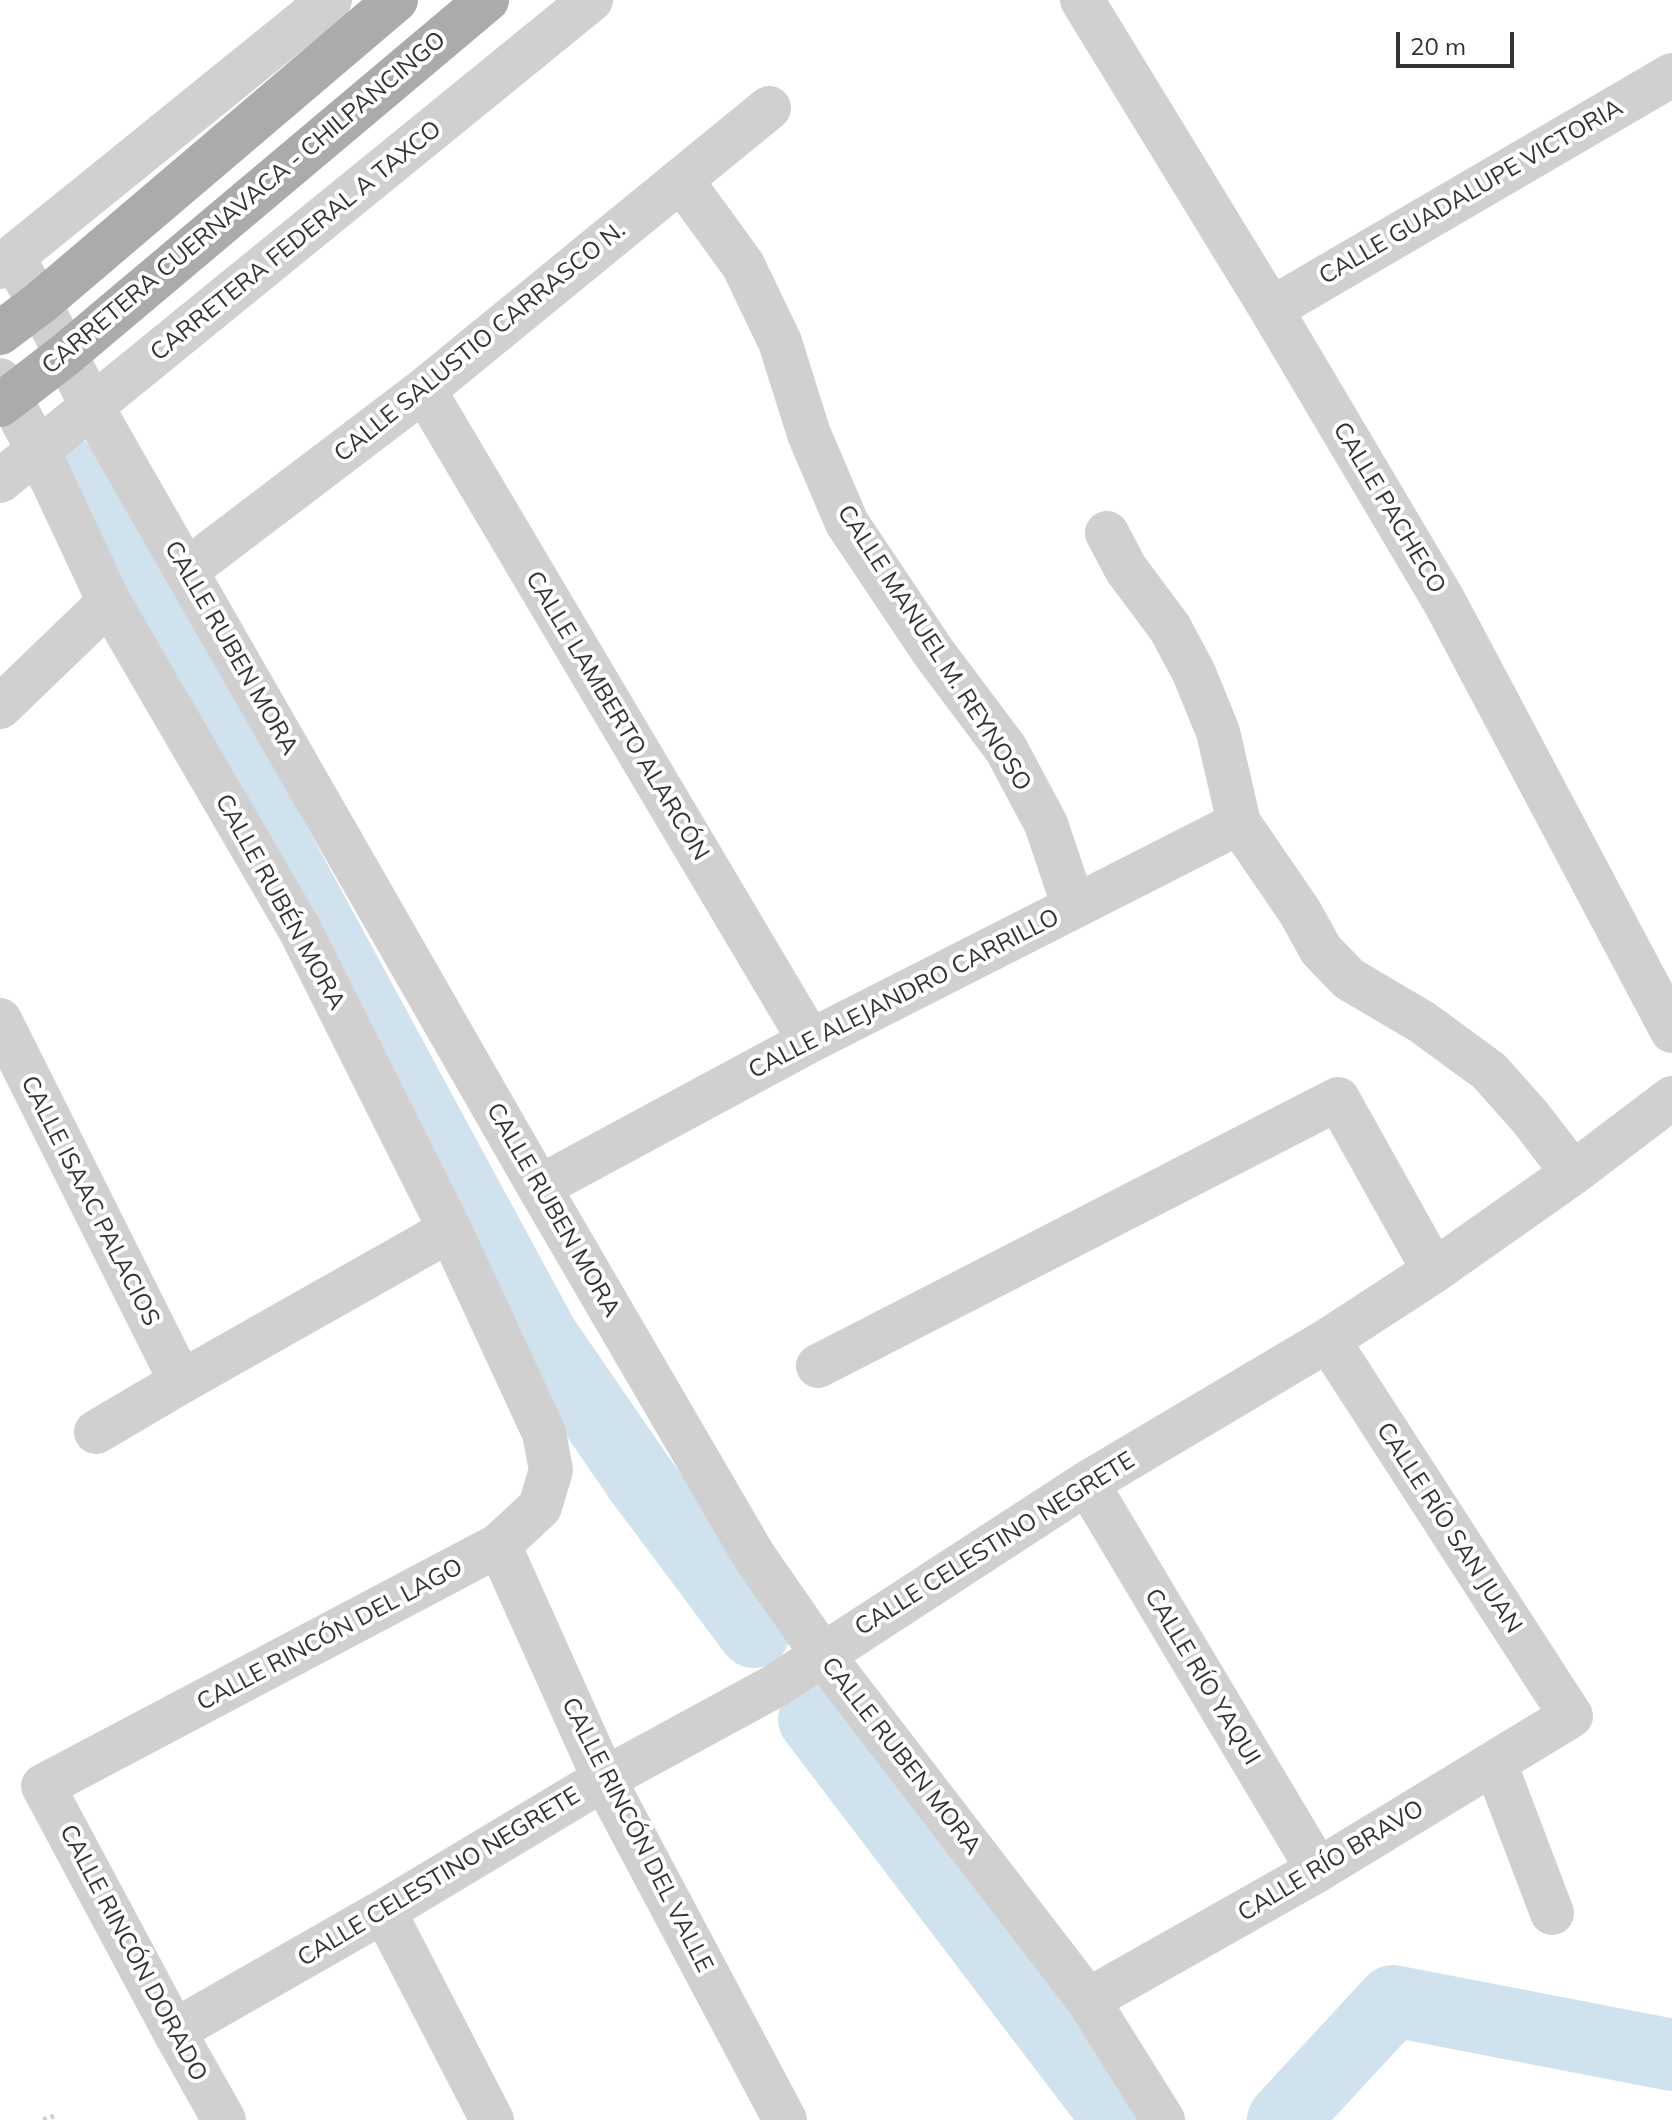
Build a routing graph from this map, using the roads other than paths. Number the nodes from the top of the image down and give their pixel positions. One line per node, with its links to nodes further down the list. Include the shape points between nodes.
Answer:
1 (330, 0): 9 (street)
2 (396, 0): 10 (main road)
3 (487, 0): 13 (main road, CARRETERA CUERNAVACA - CHILPANCINGO)
4 (591, 0): 16 (street, CARRETERA FEDERAL A TAXCO)
5 (1082, 0): 11 (street, CALLE PACHECO)
6 (1672, 75): 11 (street, CALLE GUADALUPE VICTORIA)
7 (769, 108): 8 (street, CALLE SALUSTIO CARRASCO N.)
8 (682, 181): 14 (street, CALLE SALUSTIO CARRASCO N.); 24 (street, CALLE MANUEL M. REYNOSO, via 743,265 762,303 847,523 1006,749 1046,824)
9 (6, 262): 10 (street, CALLE RUBEN MORA)
10 (40, 303): 12 (main road); 13 (street, CALLE RUBEN MORA)
11 (1271, 309): 26 (street, CALLE PACHECO, via 1444,601)
12 (0, 333)
13 (65, 355): 15 (main road, CARRETERA CUERNAVACA - CHILPANCINGO); 16 (street, CALLE RUBEN MORA)
14 (424, 390): 20 (street, CALLE SALUSTIO CARRASCO N.); 27 (street, CALLE LAMBERTO ALARCÓN)
15 (3, 394): 17 (street, CALLE RUBÉN MORA)
16 (92, 407): 17 (street, CARRETERA FEDERAL A TAXCO); 20 (street, CALLE RUBEN MORA)
17 (38, 450): 18 (street, CARRETERA FEDERAL A TAXCO); 21 (street, CALLE RUBÉN MORA)
18 (0, 481)
19 (1107, 533): 23 (street, via 1194,673 1218,732)
20 (187, 570): 30 (street, CALLE RUBEN MORA)
21 (109, 602): 22 (street); 31 (street, CALLE RUBÉN MORA, via 300,930)
22 (0, 707)
23 (1235, 804): 24 (street, CALLE ALEJANDRO CARRILLO); 29 (street, via 1321,950 1349,979 1422,1022 1489,1071)
24 (1074, 907): 27 (street, CALLE ALEJANDRO CARRILLO)
25 (0, 1020): 35 (street, CALLE ISAAC PALACIOS)
26 (1672, 1031)
27 (810, 1041): 30 (street, CALLE ALEJANDRO CARRILLO)
28 (1672, 1098): 29 (street, CALLE CELESTINO NEGRETE)
29 (1573, 1173): 32 (street, CALLE CELESTINO NEGRETE)
30 (539, 1187): 40 (street, CALLE RUBEN MORA, via 754,1556)
31 (450, 1230): 35 (street); 37 (street, CALLE RUBÉN MORA)
32 (1434, 1271): 33 (street, CALLE CELESTINO NEGRETE); 34 (street, via 1338,1099)
33 (1328, 1340): 38 (street, CALLE CELESTINO NEGRETE); 41 (street, CALLE RÍO SAN JUAN)
34 (818, 1366)
35 (181, 1382): 36 (street)
36 (96, 1432)
37 (544, 1433): 39 (street, CALLE RINCÓN DEL LAGO, via 551,1470 540,1507)
38 (1087, 1483): 40 (street, CALLE CELESTINO NEGRETE); 45 (street, CALLE RÍO YAQUI)
39 (499, 1545): 43 (street, CALLE RINCÓN DEL VALLE); 44 (street, CALLE RINCÓN DEL LAGO)
40 (822, 1654): 43 (street, CALLE CELESTINO NEGRETE, via 775,1686); 48 (street, CALLE RUBEN MORA)
41 (1571, 1716): 42 (street, CALLE RÍO BRAVO)
42 (1495, 1763): 45 (street, CALLE RÍO BRAVO); 47 (street)
43 (604, 1779): 46 (street, CALLE CELESTINO NEGRETE); 52 (street, CALLE RINCÓN DEL VALLE)
44 (43, 1786): 49 (street, CALLE RINCÓN DORADO)
45 (1318, 1870): 48 (street, CALLE RÍO BRAVO)
46 (384, 1911): 49 (street, CALLE CELESTINO NEGRETE); 51 (street)
47 (1552, 1913)
48 (1088, 2000): 53 (street, CALLE RUBEN MORA)
49 (174, 2031): 50 (street, CALLE RINCÓN DORADO)
50 (224, 2120)
51 (492, 2120)
52 (785, 2120)
53 (1163, 2120)

